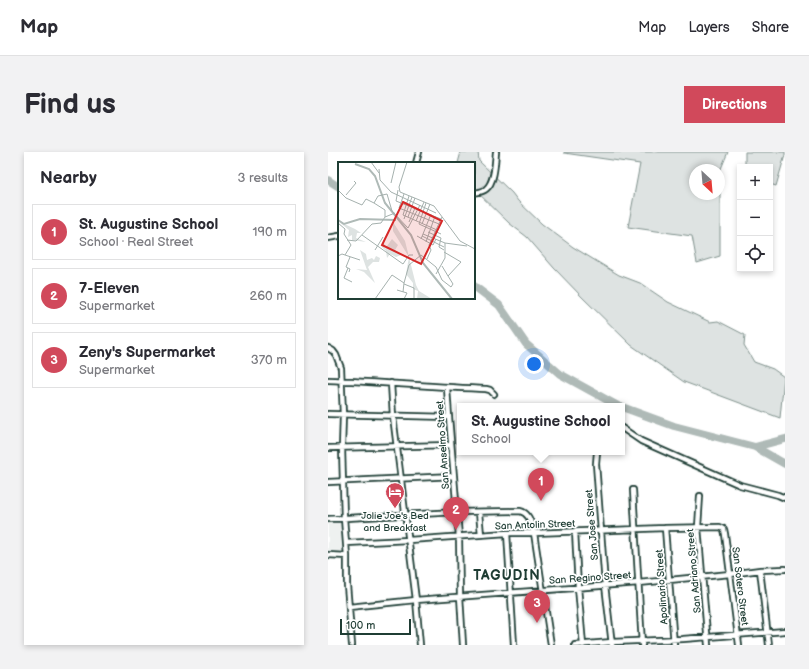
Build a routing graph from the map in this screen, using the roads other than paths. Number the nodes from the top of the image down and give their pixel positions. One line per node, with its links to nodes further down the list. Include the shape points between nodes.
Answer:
1 (419, 152): 3 (street)
2 (496, 152): 4 (street, via 491,184)
3 (416, 162)
4 (475, 193)
5 (338, 236): 6 (street)
6 (328, 238)
7 (328, 348): 9 (street, via 340,363)
8 (328, 380): 9 (street)
9 (342, 381): 10 (street); 14 (street)
10 (391, 383): 11 (street); 15 (street)
11 (447, 388): 12 (street, via 486,389); 16 (street, San Anselmo Street)
12 (494, 394)
13 (328, 414): 14 (street)
14 (343, 415): 15 (street); 21 (street)
15 (393, 416): 16 (street); 19 (street)
16 (449, 417): 18 (street, San Anselmo Street)
17 (625, 430): 29 (street, via 650,446 731,481)
18 (451, 445): 19 (street); 23 (street, San Anselmo Street)
19 (398, 447): 21 (street); 24 (street)
20 (328, 448): 21 (street)
21 (342, 448): 25 (street)
22 (597, 455): 39 (street, San Jose Street)
23 (454, 476): 24 (street); 30 (street, San Anselmo Street)
24 (401, 479): 25 (street); 32 (street)
25 (344, 481): 26 (street); 33 (street)
26 (328, 482)
27 (633, 490): 37 (street)
28 (700, 496): 35 (street, San Adriano Street)
29 (785, 498)
30 (457, 512): 31 (street); 32 (street); 44 (street, San Anselmo Street)
31 (479, 512): 42 (street, via 524,512); 43 (street)
32 (405, 515): 33 (street); 45 (street)
33 (344, 518): 34 (street); 46 (street)
34 (328, 519)
35 (698, 527): 36 (street, San Antolin Street); 38 (street, San Antolin Street); 52 (street, San Adriano Street)
36 (665, 528): 37 (street, San Antolin Street); 53 (street, Apolinario Street)
37 (635, 529): 39 (street, San Antolin Street); 54 (street)
38 (724, 529): 51 (street, San Sotero Street)
39 (601, 530): 40 (street, San Antolin Street); 55 (street, San Jose Street)
40 (576, 531): 42 (street, San Antolin Street); 56 (street)
41 (507, 533): 42 (street, San Antolin Street); 43 (street, San Antolin Street); 58 (street)
42 (534, 533): 57 (street)
43 (481, 535): 44 (street, San Antolin Street)
44 (459, 537): 45 (street, San Antolin Street); 59 (street, San Anselmo Street)
45 (409, 540): 46 (street, San Antolin Street); 60 (street)
46 (346, 543): 48 (street)
47 (328, 555): 48 (street)
48 (347, 556): 61 (street)
49 (785, 569): 50 (street, San Regino Street)
50 (760, 570): 51 (street, San Regino Street); 63 (street)
51 (730, 574): 52 (street, San Regino Street); 64 (street, San Sotero Street)
52 (702, 577): 53 (street, San Regino Street); 65 (street, San Adriano Street)
53 (669, 580): 54 (street, San Regino Street); 66 (street, Apolinario Street)
54 (639, 583): 55 (street, San Regino Street); 68 (street)
55 (606, 585): 56 (street, San Regino Street); 67 (street, San Jose Street)
56 (578, 587): 57 (street, San Regino Street); 69 (street)
57 (542, 590): 58 (street, San Regino Street); 74 (street)
58 (511, 593): 59 (street, San Regino Street); 73 (street)
59 (460, 596): 60 (street, San Regino Street); 72 (street, San Anselmo Street)
60 (416, 600): 61 (street, San Regino Street); 71 (street)
61 (349, 607): 70 (street)
62 (785, 631): 63 (street)
63 (768, 632): 64 (street); 79 (street)
64 (738, 635): 65 (street); 78 (street, San Sotero Street)
65 (708, 637): 66 (street); 77 (street, San Adriano Street)
66 (674, 639): 68 (street); 76 (street, Apolinario Street)
67 (612, 643): 68 (street); 69 (street)
68 (642, 643)
69 (583, 644): 75 (street)
70 (352, 645)
71 (420, 645)
72 (463, 645)
73 (514, 645)
74 (550, 645)
75 (575, 645)
76 (674, 645)
77 (708, 645)
78 (739, 645)
79 (769, 645)

